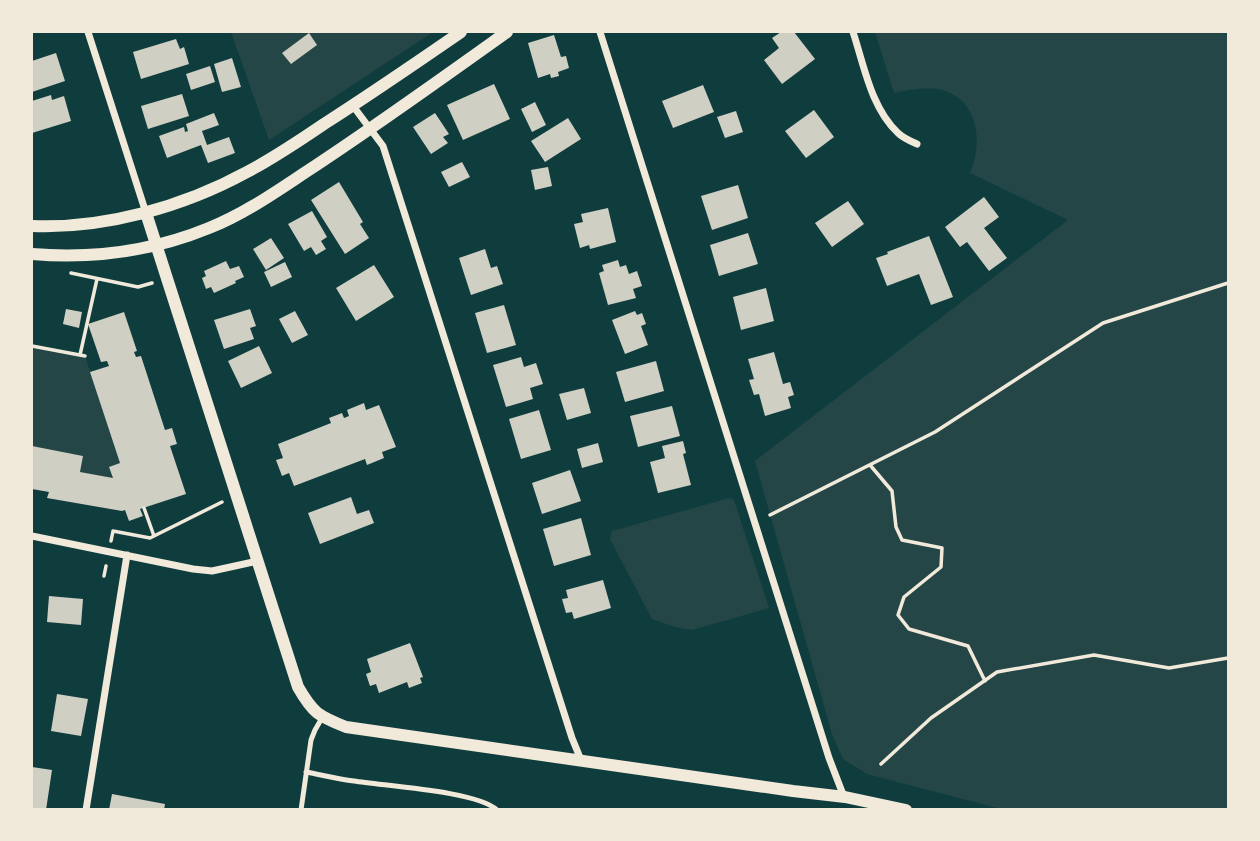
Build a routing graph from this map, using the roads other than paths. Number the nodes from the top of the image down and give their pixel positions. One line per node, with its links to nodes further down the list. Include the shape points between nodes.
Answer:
1 (88, 32): 9 (street)
2 (461, 32): 6 (street)
3 (507, 32): 7 (street)
4 (600, 32): 19 (street)
5 (853, 32): 8 (street, via 883,114 900,135)
6 (353, 106): 7 (street); 9 (street, via 245,174)
7 (371, 129): 11 (street, via 240,214); 17 (street, via 383,146)
8 (917, 144)
9 (146, 213): 10 (street, via 80,225); 11 (street)
10 (32, 226)
11 (157, 245): 12 (street, via 112,254); 15 (street)
12 (32, 254)
13 (32, 536): 14 (street)
14 (127, 555): 15 (street, via 212,571); 20 (street)
15 (258, 561): 16 (street, via 298,687)
16 (322, 718): 17 (street, via 346,727); 18 (lane, via 311,740)
17 (581, 761): 19 (street)
18 (306, 772): 21 (lane); 22 (lane, via 437,792 477,800)
19 (845, 797): 23 (street)
20 (86, 810)
21 (301, 810)
22 (497, 810)
23 (905, 810)

